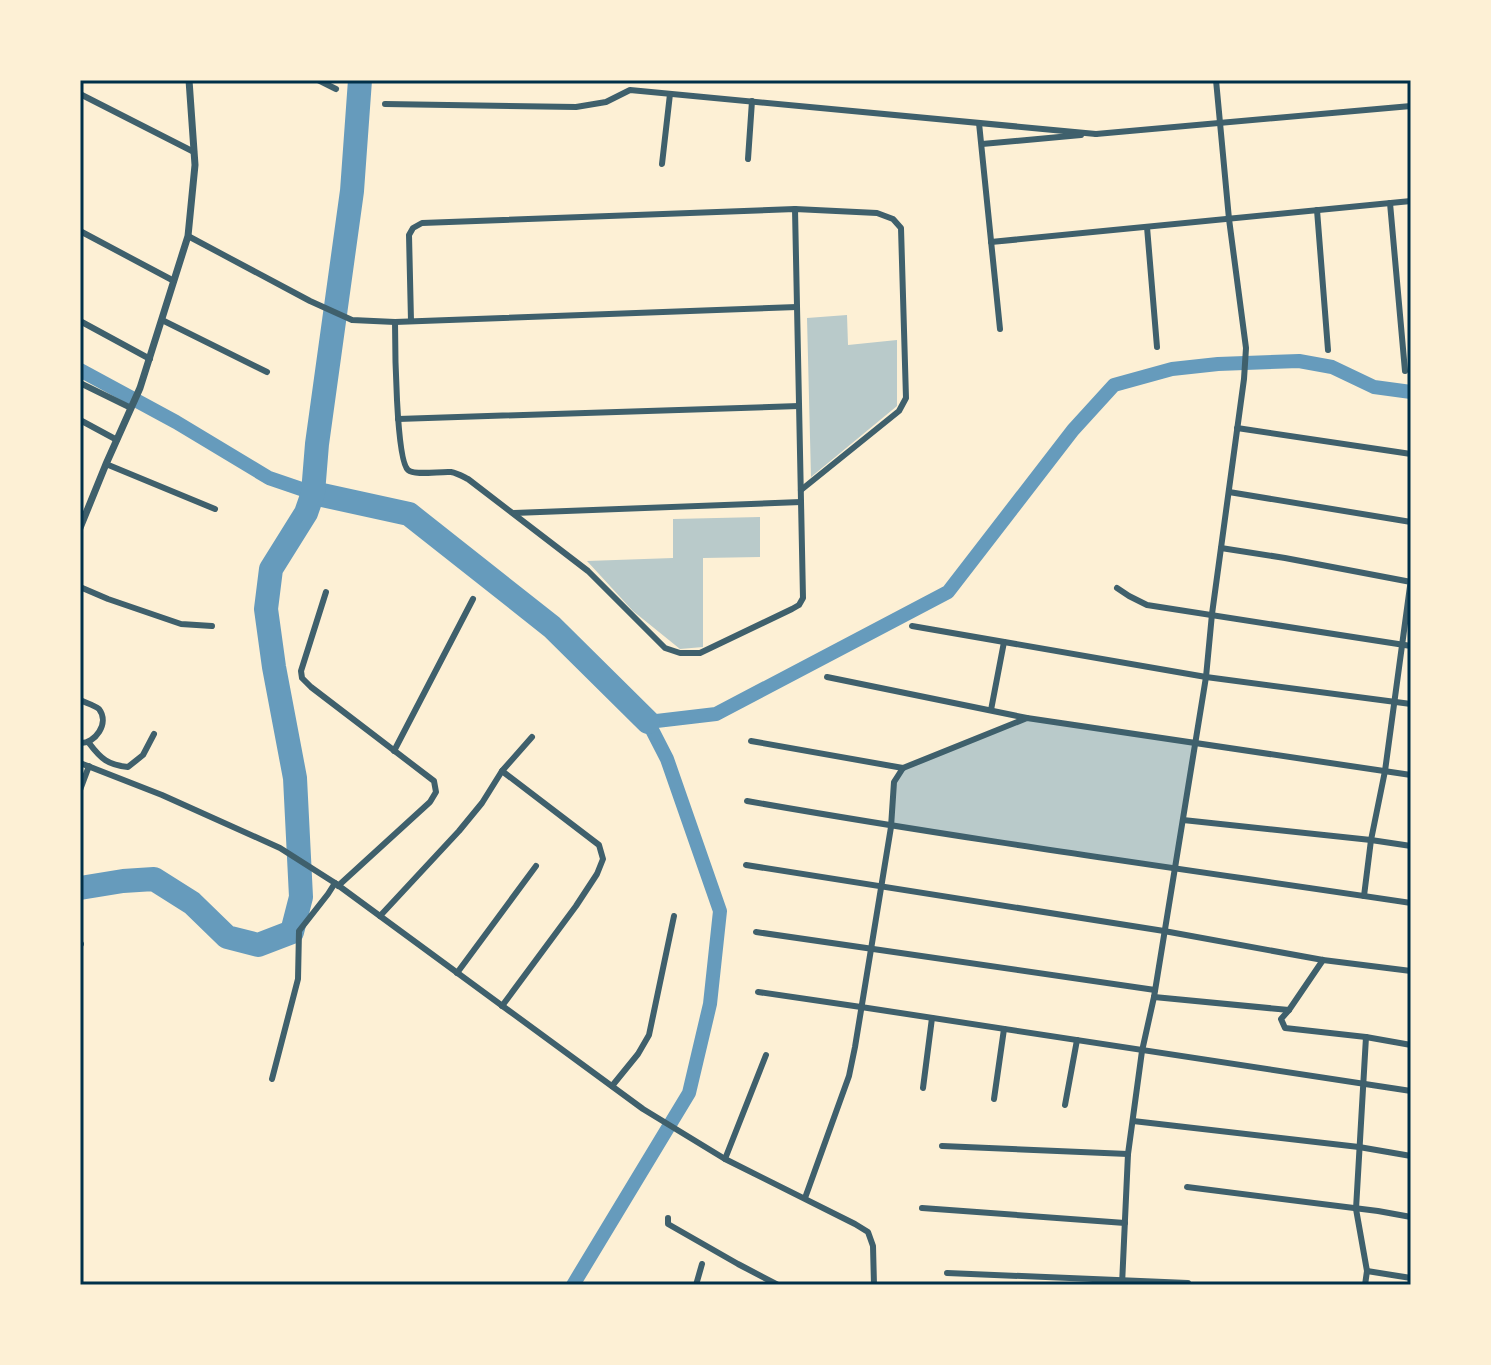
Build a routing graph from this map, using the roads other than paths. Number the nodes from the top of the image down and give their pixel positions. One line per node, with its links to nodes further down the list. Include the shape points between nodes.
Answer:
1 (189, 80): 14 (street)
2 (318, 80): 4 (street)
3 (1216, 80): 11 (street)
4 (336, 89)
5 (80, 94): 14 (street)
6 (670, 94): 7 (street); 8 (street, via 630,90 606,102 576,107); 16 (street)
7 (752, 101): 10 (street); 15 (street)
8 (385, 104)
9 (1411, 106): 11 (street)
10 (979, 123): 12 (street); 13 (street)
11 (1220, 123): 12 (street); 21 (street)
12 (1096, 134): 13 (street)
13 (982, 144): 25 (street)
14 (194, 152): 24 (street)
15 (748, 159)
16 (662, 164)
17 (1411, 201): 18 (street)
18 (1390, 203): 20 (street); 36 (street)
19 (795, 209): 27 (street); 30 (street, via 422,223 409,235); 47 (street, via 877,213 901,228 906,398 899,411)
20 (1317, 210): 21 (street); 34 (street)
21 (1229, 219): 22 (street); 43 (street, via 1246,348)
22 (1147, 227): 25 (street); 33 (street)
23 (80, 231): 26 (street)
24 (188, 236): 26 (street); 31 (street, via 352,320)
25 (991, 242): 32 (street)
26 (174, 281): 28 (street)
27 (797, 307): 30 (street); 39 (street)
28 (162, 320): 35 (street); 37 (street)
29 (80, 321): 35 (street)
30 (411, 321): 31 (street)
31 (395, 322): 41 (street)
32 (1000, 329)
33 (1157, 347)
34 (1328, 350)
35 (150, 359): 40 (street)
36 (1405, 371)
37 (267, 372)
38 (80, 383): 40 (street)
39 (799, 406): 41 (street); 47 (street)
40 (131, 407): 44 (street)
41 (398, 419): 51 (street, via 407,470 459,474)
42 (80, 420): 44 (street)
43 (1237, 428): 45 (street); 48 (street)
44 (117, 440): 46 (street)
45 (1411, 454)
46 (106, 464): 50 (street); 53 (street)
47 (801, 490): 49 (street)
48 (1229, 492): 52 (street); 54 (street)
49 (801, 502): 51 (street); 51 (street, via 799,605 700,653 665,648 588,571)
50 (215, 509)
51 (514, 513)
52 (1411, 522)
53 (80, 528)
54 (1221, 548): 55 (street); 60 (street)
55 (1411, 581): 64 (street)
56 (80, 587): 61 (street, via 181,624)
57 (1117, 588): 60 (street, via 1147,605)
58 (326, 592): 79 (street, via 302,678)
59 (473, 599): 79 (street)
60 (1212, 614): 64 (street); 67 (street)
61 (212, 626)
62 (912, 626): 63 (street)
63 (1004, 642): 67 (street); 71 (street)
64 (1401, 645): 65 (street); 69 (street)
65 (1411, 646)
66 (827, 677): 71 (street)
67 (1206, 677): 69 (street); 78 (street)
68 (80, 700): 77 (street, via 101,711 101,730)
69 (1393, 702): 70 (street); 85 (street)
70 (1411, 704)
71 (991, 710): 72 (street)
72 (1027, 718): 78 (street); 83 (street)
73 (154, 734): 81 (street, via 143,755 128,767)
74 (532, 737): 84 (street)
75 (751, 741): 83 (street)
76 (80, 743): 77 (street)
77 (89, 743): 81 (street)
78 (1195, 743): 85 (street); 90 (street)
79 (394, 751): 97 (street, via 434,781 436,792)
80 (80, 763): 82 (street)
81 (113, 765): 86 (street)
82 (89, 766): 86 (street); 88 (street)
83 (903, 768): 91 (street, via 894,782)
84 (502, 771): 101 (street, via 482,803); 111 (street, via 599,845 603,859 576,906)
85 (1385, 771): 87 (street); 92 (street)
86 (110, 774): 97 (street, via 280,848)
87 (1411, 775)
88 (80, 790)
89 (747, 801): 91 (street)
90 (1183, 820): 92 (street); 96 (street)
91 (891, 827): 96 (street); 98 (street)
92 (1371, 840): 93 (street); 99 (street)
93 (1411, 846)
94 (746, 865): 98 (street)
95 (536, 866): 108 (street)
96 (1174, 870): 99 (street); 103 (street)
97 (336, 884): 101 (street); 121 (street, via 299,931 298,979)
98 (881, 886): 103 (street); 105 (street)
99 (1364, 896): 100 (street)
100 (1411, 903)
101 (380, 916): 108 (street)
102 (674, 916): 123 (street, via 649,1035)
103 (1164, 931): 106 (street); 110 (street)
104 (756, 932): 105 (street)
105 (871, 948): 110 (street); 112 (street)
106 (1323, 960): 107 (street); 113 (street)
107 (1411, 971)
108 (457, 973): 111 (street)
109 (758, 992): 112 (street)
110 (1154, 994): 113 (street); 119 (street)
111 (502, 1006): 123 (street)
112 (861, 1007): 114 (street); 135 (street, via 849,1076)
113 (1289, 1010): 116 (street, via 1281,1019 1285,1028)
114 (932, 1018): 115 (street); 124 (street)
115 (1004, 1029): 117 (street); 126 (street)
116 (1366, 1037): 118 (street); 122 (street)
117 (1077, 1040): 119 (street); 127 (street)
118 (1411, 1045)
119 (1142, 1051): 122 (street); 128 (street)
120 (766, 1055): 133 (street)
121 (272, 1079)
122 (1364, 1083): 125 (street); 130 (street)
123 (612, 1086): 133 (street)
124 (923, 1088)
125 (1411, 1091)
126 (994, 1099)
127 (1065, 1105)
128 (1133, 1121): 130 (street); 131 (street)
129 (942, 1146): 131 (street)
130 (1359, 1147): 132 (street); 137 (street)
131 (1128, 1154): 140 (street)
132 (1411, 1156)
133 (725, 1159): 135 (street)
134 (1187, 1187): 137 (street)
135 (805, 1198): 149 (street, via 868,1232)
136 (922, 1208): 140 (street)
137 (1356, 1209): 138 (street); 142 (street)
138 (1411, 1217)
139 (668, 1218): 148 (street, via 668,1224)
140 (1125, 1223): 145 (street)
141 (702, 1264): 147 (street)
142 (1367, 1271): 144 (street); 150 (street)
143 (947, 1273): 145 (street)
144 (1411, 1278)
145 (1122, 1283): 146 (street)
146 (1188, 1283)
147 (696, 1285)
148 (778, 1285)
149 (874, 1285)
150 (1365, 1285)

